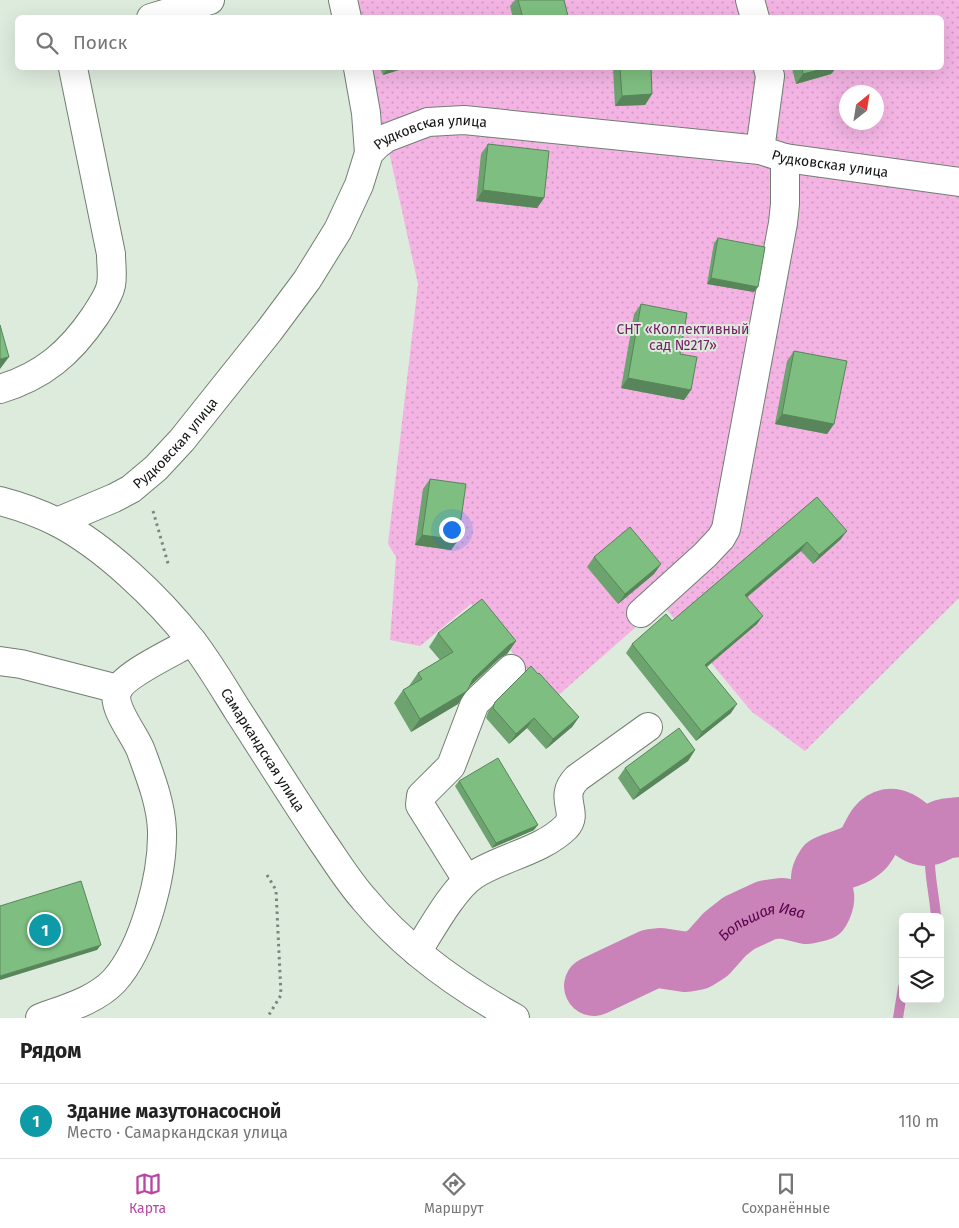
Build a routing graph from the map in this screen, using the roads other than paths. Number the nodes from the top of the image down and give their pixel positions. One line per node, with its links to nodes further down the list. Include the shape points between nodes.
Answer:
1 (210, 0): 4 (street)
2 (343, 0): 5 (street)
3 (750, 0): 6 (street)
4 (152, 11)
5 (346, 15)
6 (754, 15)
7 (73, 70): 13 (street, via 111,254 111,285 91,322 62,356 20,383)
8 (358, 70): 10 (street)
9 (768, 70): 11 (street)
10 (369, 152): 11 (street, Рудковская улица, via 386,138 428,122 464,120); 15 (street, Рудковская улица, via 359,185 338,230 307,280 212,404 144,480 114,498)
11 (773, 154): 12 (street, Рудковская улица); 16 (street, via 785,204 726,529 705,555)
12 (959, 182)
13 (0, 389)
14 (0, 501): 15 (street, Самаркандская улица)
15 (57, 522): 17 (street, Самаркандская улица, via 119,566)
16 (641, 613)
17 (192, 641): 20 (street, via 132,675); 23 (street, Самаркандская улица, via 342,872 389,928)
18 (0, 661): 20 (street)
19 (512, 669): 22 (street, via 475,704 451,766 421,796 420,805)
20 (118, 689): 24 (street, via 118,706 140,748 159,811 161,838 156,883 132,956 113,982 80,1003)
21 (648, 727): 22 (street, via 571,784 567,793 571,820 566,827 542,843)
22 (467, 880): 23 (street)
23 (417, 952): 25 (street, Самаркандская улица, via 443,973)
24 (40, 1018)
25 (515, 1018)

